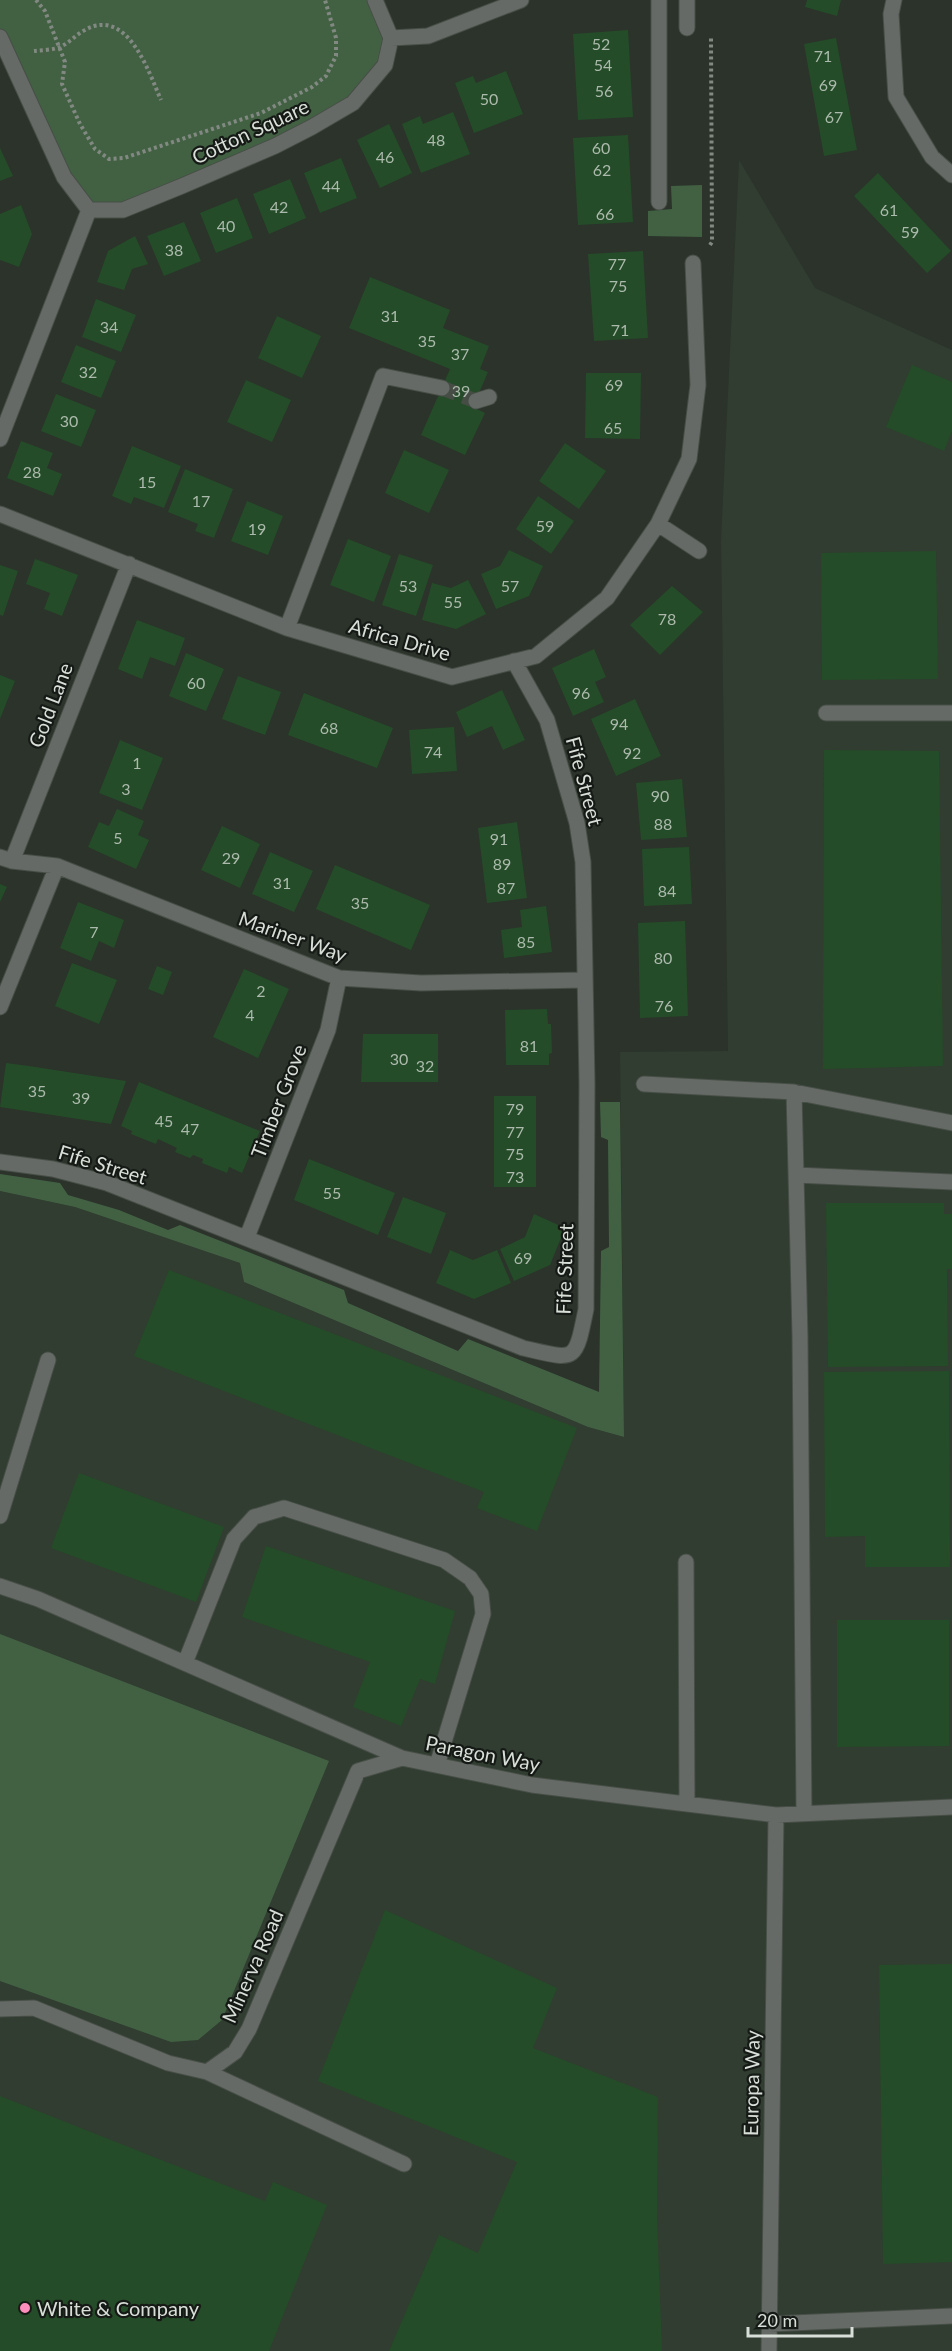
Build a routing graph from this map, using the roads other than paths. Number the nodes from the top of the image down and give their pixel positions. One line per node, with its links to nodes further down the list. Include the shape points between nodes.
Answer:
1 (375, 0): 8 (street)
2 (521, 0): 8 (street, via 428,36)
3 (660, 0): 11 (street)
4 (687, 0): 6 (street)
5 (894, 0): 10 (street, via 891,14 896,97 932,158)
6 (687, 28)
7 (0, 37): 9 (street)
8 (392, 38): 12 (street, Cotton Square, via 384,65 353,103 312,127 123,210)
9 (4, 57): 12 (street, via 64,177)
10 (952, 175)
11 (659, 202)
12 (89, 210): 15 (street)
13 (693, 263): 17 (street, Africa Drive, via 698,385 689,459)
14 (442, 387): 20 (street, via 383,376)
15 (0, 439)
16 (0, 514): 19 (street, Africa Drive)
17 (658, 524): 18 (street); 21 (street, Africa Drive, via 607,598 536,656)
18 (699, 551)
19 (129, 564): 20 (street, Africa Drive); 24 (street, Gold Lane)
20 (287, 628): 21 (street, Africa Drive, via 452,677)
21 (514, 661): 27 (street, Fife Street, via 547,720 577,824 583,862)
22 (826, 713): 23 (street)
23 (952, 713)
24 (6, 859): 25 (street, Mariner Way)
25 (57, 866): 26 (street, Mariner Way); 28 (street)
26 (339, 978): 27 (street, Mariner Way, via 421,983); 35 (street, Timber Grove, via 328,1030)
27 (585, 980): 35 (street, Fife Street, via 586,1309 579,1345 573,1353 562,1357 523,1348)
28 (0, 1007)
29 (644, 1083): 30 (street)
30 (794, 1092): 31 (street); 33 (street)
31 (952, 1123)
32 (0, 1162): 35 (street, Fife Street, via 53,1169 106,1183)
33 (796, 1175): 34 (street); 45 (street)
34 (952, 1182)
35 (247, 1238)
36 (48, 1360): 37 (street)
37 (0, 1516)
38 (686, 1562): 43 (street)
39 (0, 1586): 40 (street, Paragon Way)
40 (185, 1663): 41 (street, Paragon Way); 42 (street, via 234,1539 254,1517 284,1508 444,1560 470,1578 481,1594 483,1614)
41 (402, 1758): 42 (street, Paragon Way); 48 (street, Minerva Road, via 358,1770 249,2029 235,2052)
42 (438, 1765): 43 (street, Paragon Way, via 532,1785)
43 (687, 1804): 46 (street, Paragon Way)
44 (952, 1807): 45 (street, Paragon Way)
45 (804, 1813): 46 (street, Paragon Way)
46 (776, 1815): 51 (street, Europa Way)
47 (0, 2009): 48 (street, via 34,2008 168,2062)
48 (207, 2072): 49 (street)
49 (404, 2164)
50 (952, 2316): 51 (street)
51 (769, 2324): 52 (street, Europa Way)
52 (769, 2351)

